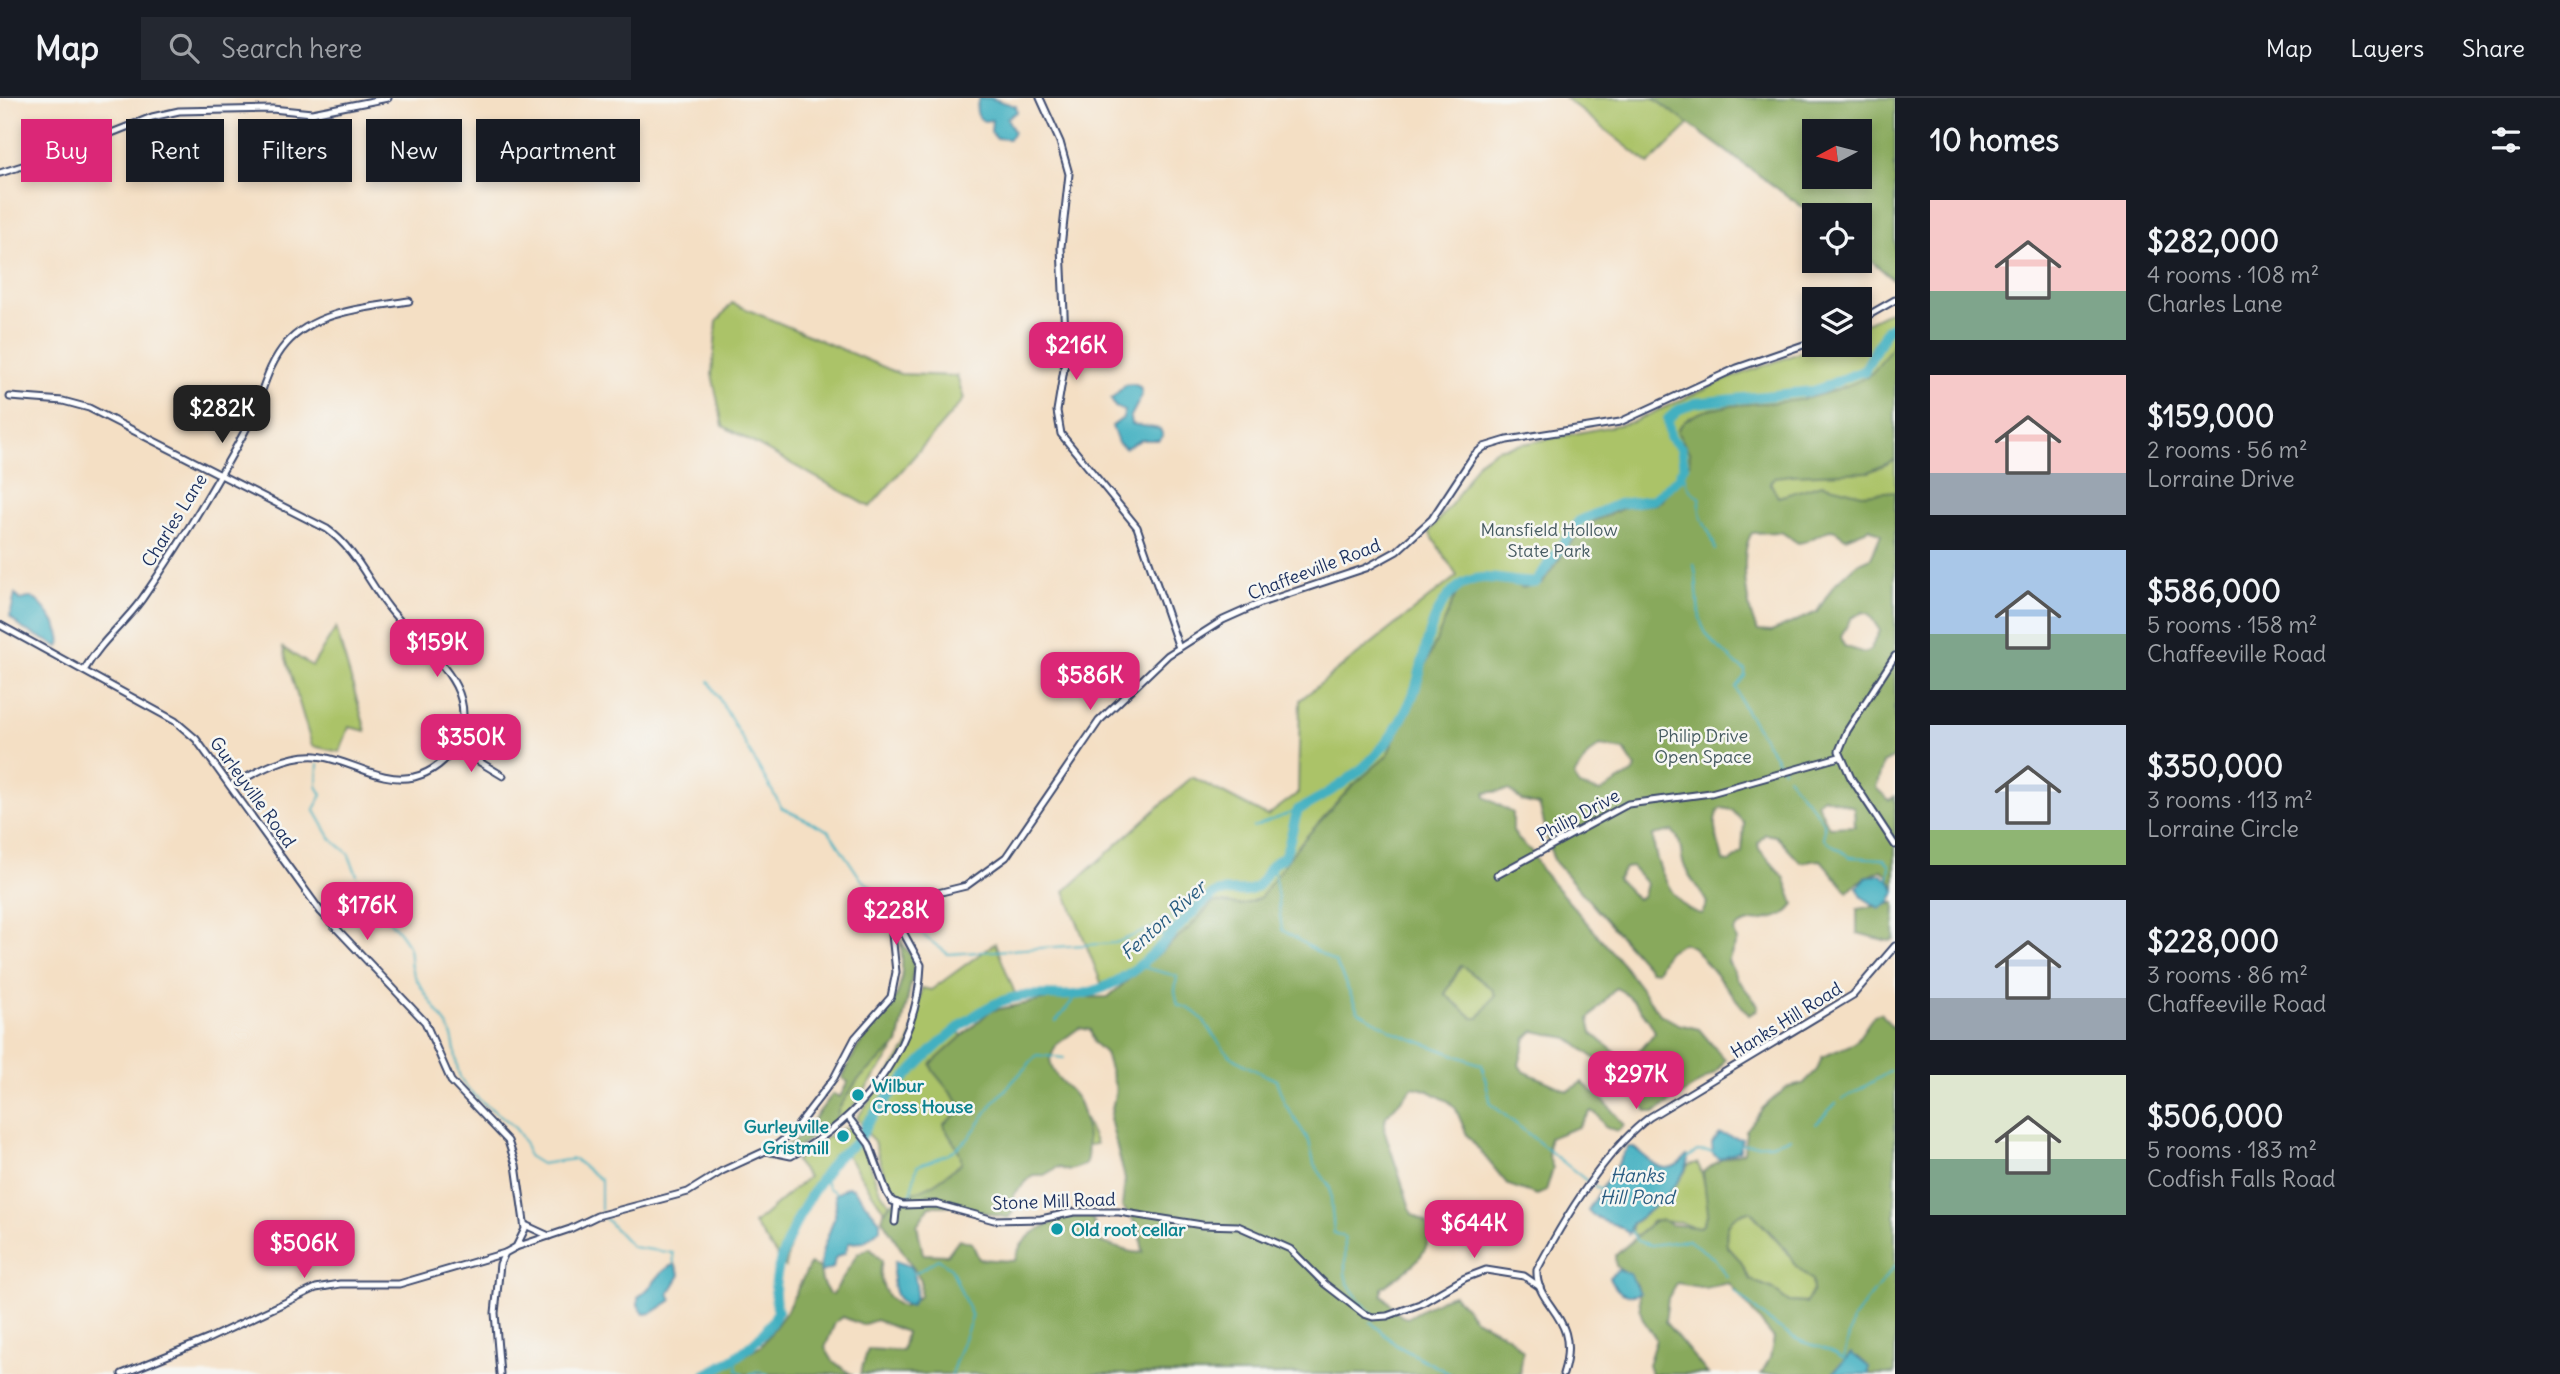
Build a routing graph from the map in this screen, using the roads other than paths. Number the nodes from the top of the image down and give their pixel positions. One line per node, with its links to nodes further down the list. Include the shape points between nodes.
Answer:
1 (388, 98): 3 (street, via 312,113 214,108 179,111)
2 (1040, 98): 11 (street, via 1069,174 1060,247 1066,350 1057,411 1061,434 1137,527)
3 (0, 173)
4 (1895, 300): 6 (street)
5 (409, 301): 9 (street, Charles Lane, via 333,314 286,344 246,430)
6 (1872, 313)
7 (1802, 346): 11 (street, Chaffeeville Road, via 1737,368 1620,422 1484,447 1432,519 1398,551 1351,573 1283,593 1223,620)
8 (10, 397): 9 (street, via 89,408)
9 (219, 474): 13 (street, Charles Lane, via 142,598); 14 (street, via 312,520 343,541 388,608 445,666 457,685 464,709)
10 (0, 625): 13 (street, Gurleyville Road)
11 (1179, 648): 20 (street, Chaffeeville Road, via 1154,666 1099,721 1006,857 957,890 917,898 901,908)
12 (1895, 656): 15 (street, via 1847,731)
13 (85, 669): 17 (street, Gurleyville Road, via 175,720 196,739)
14 (455, 747): 16 (street); 17 (street, via 441,764 415,777 389,777 314,756 274,765)
15 (1839, 757): 18 (street); 19 (street, Philip Drive, via 1701,795 1628,804)
16 (502, 776)
17 (231, 786): 26 (street, Gurleyville Road, via 321,912 425,1022 451,1081 508,1141)
18 (1895, 845)
19 (1497, 875)
20 (895, 919): 22 (street, via 919,957 918,983 901,1048); 23 (street, via 891,997 855,1038 809,1114)
21 (1895, 946): 30 (street, Hanks Hill Road, via 1853,995 1633,1130 1607,1158)
22 (849, 1118): 23 (street, via 791,1156); 24 (street, via 869,1144 882,1183)
23 (767, 1151): 27 (street, via 688,1192 597,1216)
24 (897, 1203): 25 (street); 31 (street, Stone Mill Road, via 936,1203 994,1220 1119,1212 1247,1228 1290,1249 1325,1284 1373,1317 1425,1302 1481,1271)
25 (895, 1222)
26 (525, 1225): 27 (street); 28 (street)
27 (549, 1236): 28 (street)
28 (516, 1247): 29 (street)
29 (505, 1253): 33 (street, via 399,1284 316,1288); 34 (street, via 495,1313)
30 (1537, 1270): 31 (street); 32 (street)
31 (1524, 1276): 32 (street, Stone Mill Road)
32 (1540, 1287): 35 (street, via 1569,1342)
33 (122, 1374)
34 (500, 1374)
35 (1563, 1374)

